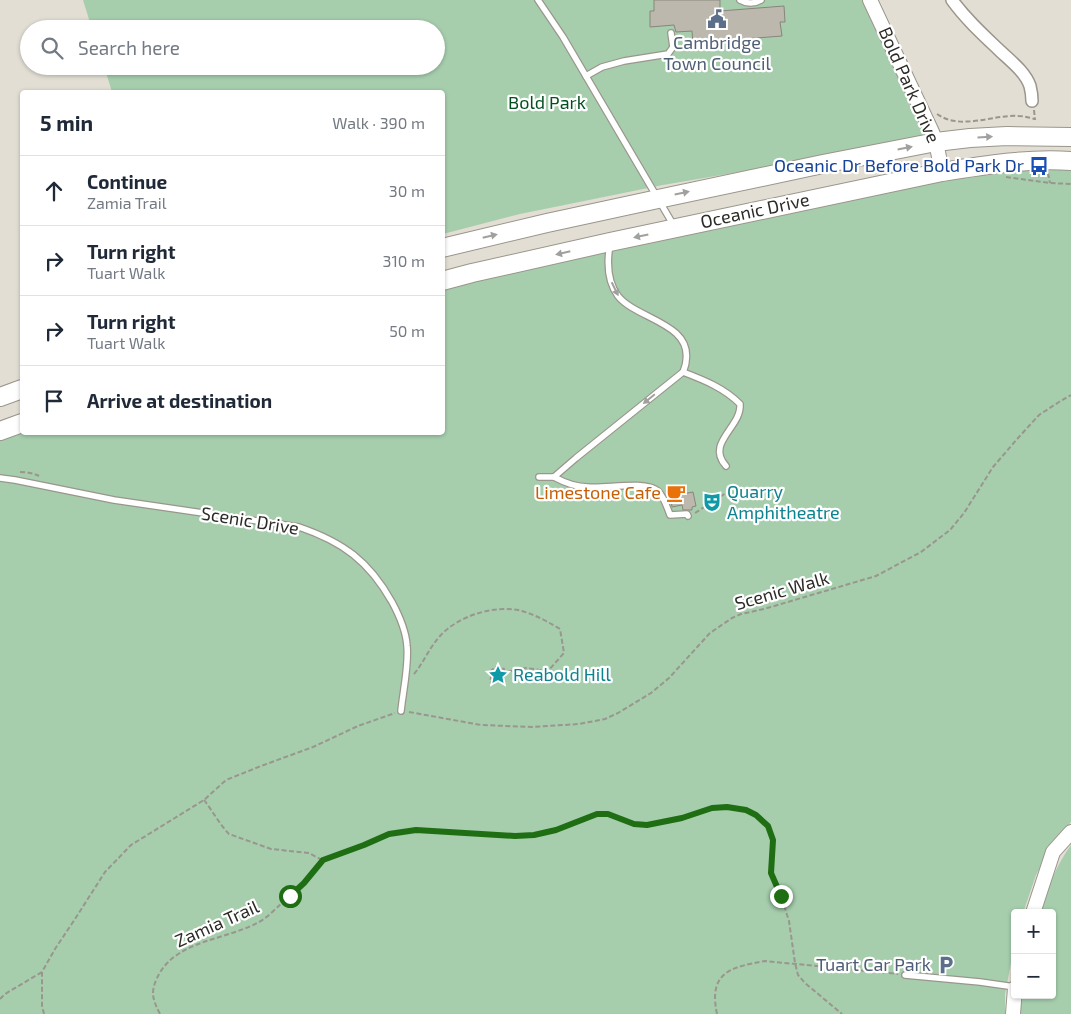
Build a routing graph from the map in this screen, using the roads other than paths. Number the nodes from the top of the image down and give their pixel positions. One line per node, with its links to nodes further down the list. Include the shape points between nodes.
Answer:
1 (538, 0): 7 (lane)
2 (740, 0): 3 (lane, via 753,3)
3 (761, 0)
4 (870, 0): 10 (street, Bold Park Drive)
5 (952, 0): 8 (street, via 1025,76)
6 (671, 33): 7 (lane, via 673,47 668,54 624,61)
7 (586, 76): 13 (lane)
8 (1032, 101)
9 (1071, 137): 10 (main road, Oceanic Drive, one-way to 9, via 1007,136)
10 (936, 142): 12 (street, Bold Park Drive); 13 (main road, Oceanic Drive, one-way to 10)
11 (1071, 161): 12 (main road, Oceanic Drive, via 1018,162)
12 (942, 172): 14 (main road, Oceanic Drive)
13 (658, 199): 14 (lane); 16 (main road, Oceanic Drive, one-way to 13)
14 (675, 228): 15 (main road, Oceanic Drive, one-way to 15)
15 (610, 242): 17 (main road, Oceanic Drive, one-way to 17); 18 (lane, one-way to 18, via 608,271 618,296 632,309 671,328 680,337 685,348)
16 (445, 247)
17 (445, 280)
18 (683, 372): 23 (lane, via 714,385 740,404 738,418 720,445 721,462); 26 (lane, one-way to 26)
19 (20, 390): 20 (main road)
20 (0, 397)
21 (20, 424): 22 (main road)
22 (0, 431)
23 (726, 466)
24 (0, 478): 28 (lane, Scenic Drive, via 114,500 299,526 341,545 371,570 386,591 403,627 407,662)
25 (539, 478): 26 (lane)
26 (554, 478): 27 (lane, via 586,487 644,486 657,490 670,515)
27 (688, 516)
28 (401, 711)
29 (1071, 832): 30 (street, via 1053,852)
30 (1034, 909)
31 (905, 975): 32 (lane)
32 (1011, 986)
33 (1014, 999): 34 (street)
34 (1013, 1014)

